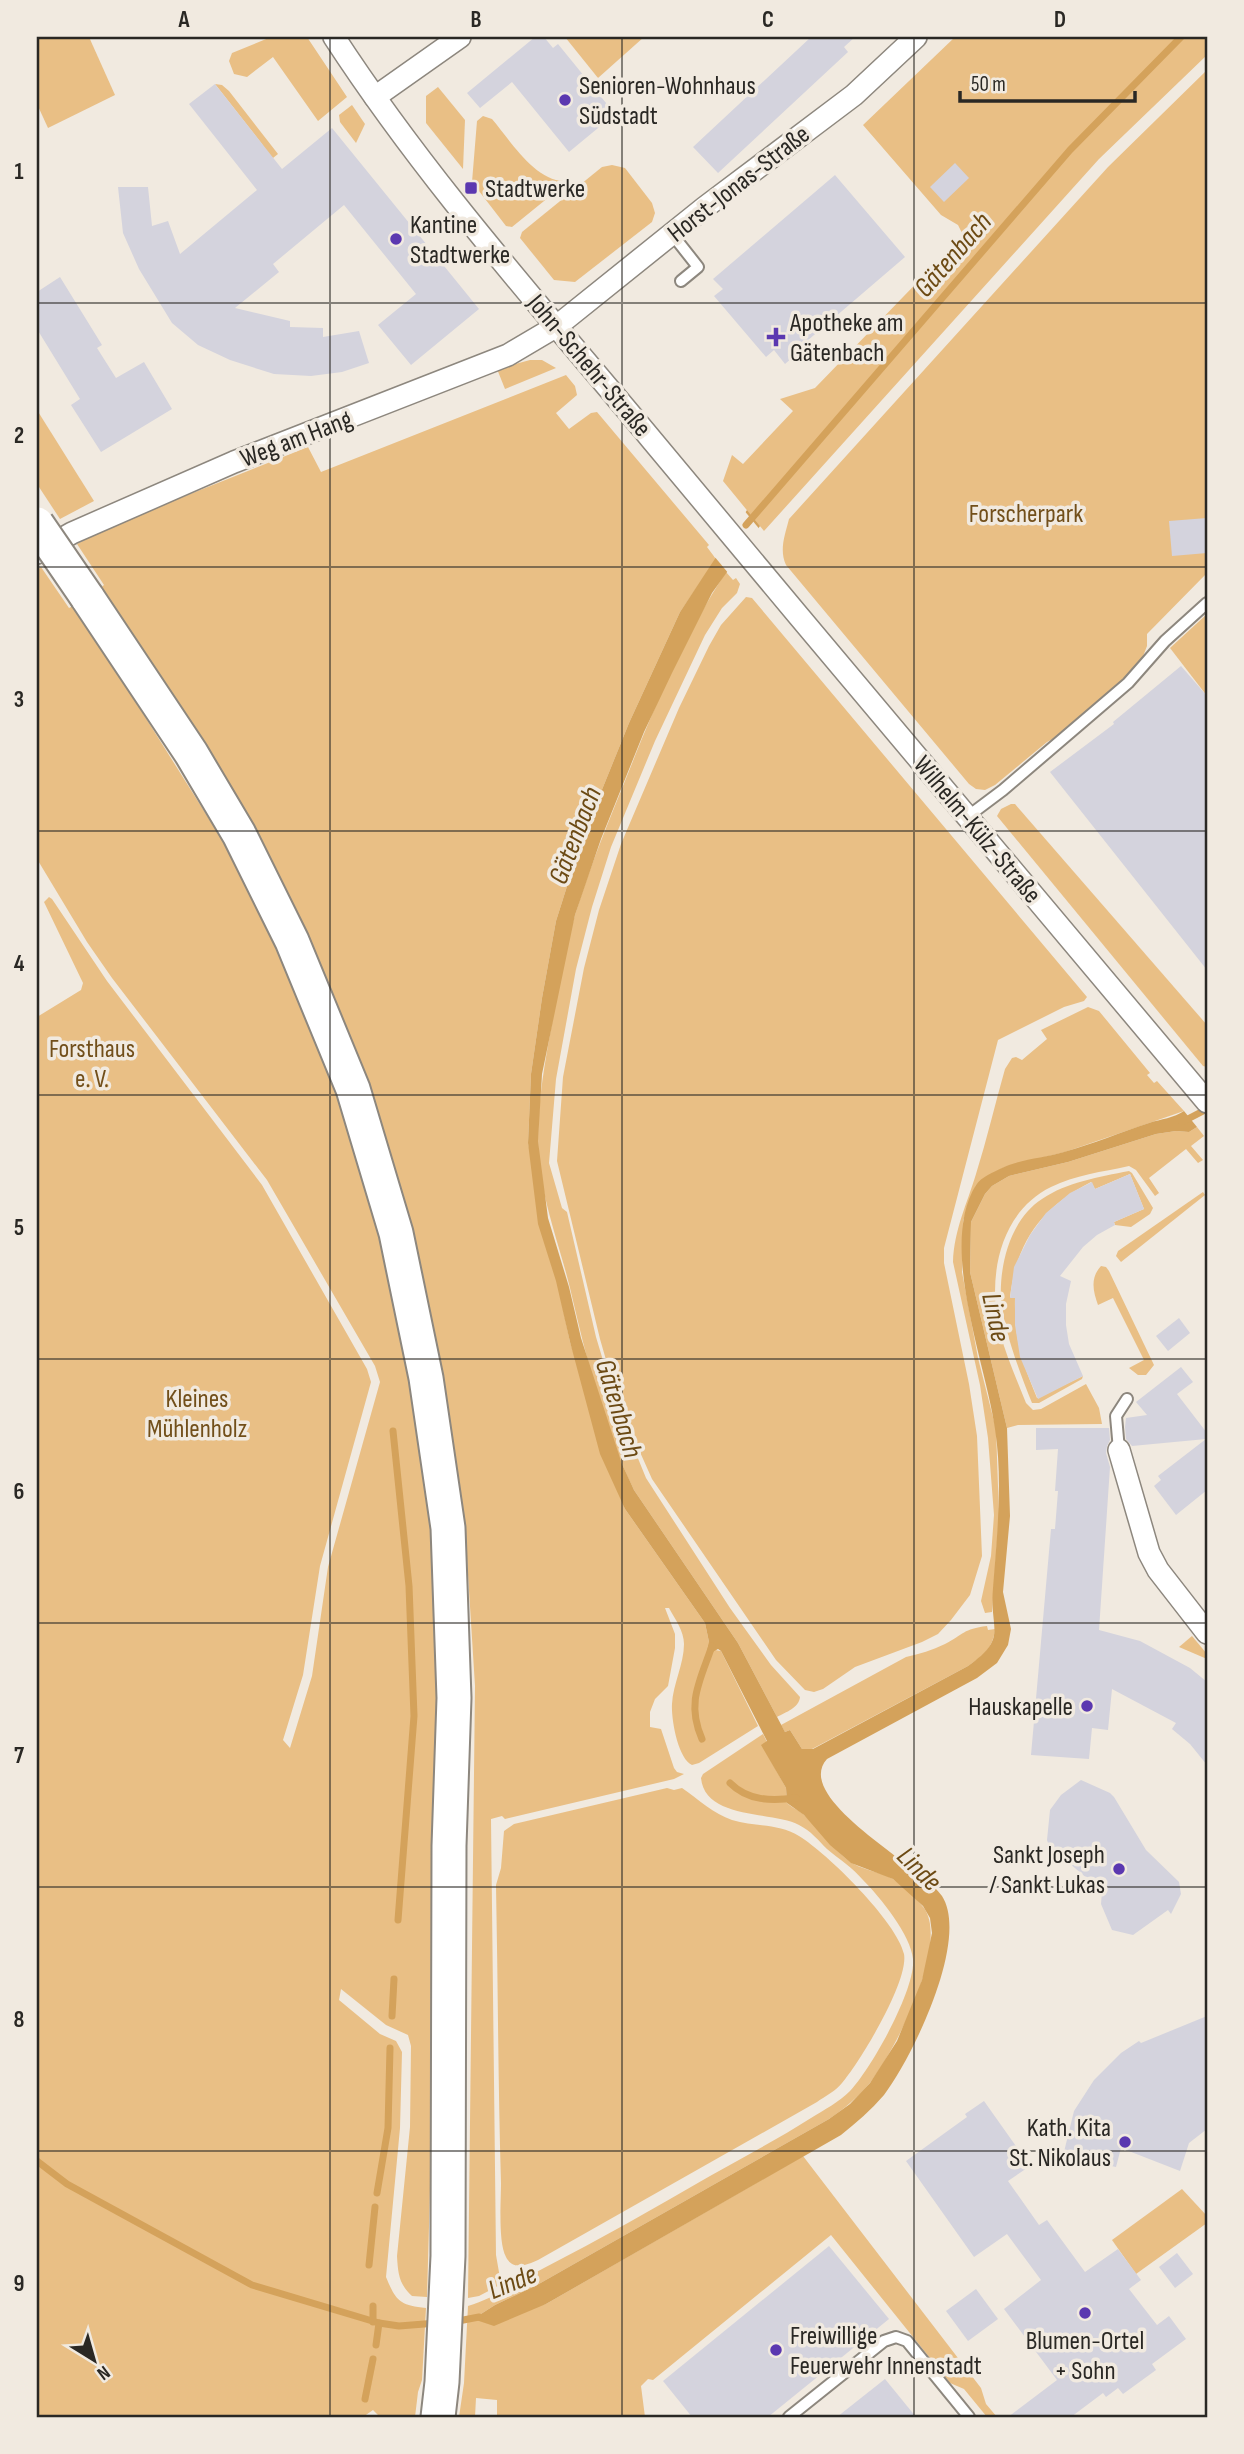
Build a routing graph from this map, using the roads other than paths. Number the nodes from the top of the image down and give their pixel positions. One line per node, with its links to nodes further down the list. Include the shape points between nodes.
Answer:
1 (334, 37): 4 (street, John-Schehr-Straße)
2 (460, 37): 4 (street)
3 (916, 37): 5 (street, Horst-Jonas-Straße, via 854,95)
4 (376, 97): 7 (street, John-Schehr-Straße)
5 (672, 234): 6 (lane, via 698,267); 7 (street, Horst-Jonas-Straße)
6 (681, 281)
7 (557, 327): 9 (street, Weg am Hang, via 508,355 233,462); 10 (street, John-Schehr-Straße)
8 (37, 524): 20 (main road, bridge, via 191,753 239,834 292,942 353,1089 396,1233 426,1378 448,1528 454,1698 448,2256)
9 (37, 553)
10 (749, 556): 12 (street, Wilhelm-Külz-Straße)
11 (1207, 603): 12 (lane, via 1128,683)
12 (967, 817): 13 (street, Wilhelm-Külz-Straße)
13 (1207, 1101)
14 (1127, 1399): 15 (lane, via 1116,1416)
15 (1119, 1450): 16 (street, via 1149,1553)
16 (1207, 1633)
17 (809, 2384): 18 (lane)
18 (818, 2394): 19 (lane, via 896,2336 907,2341); 21 (lane)
19 (962, 2415)
20 (438, 2417)
21 (789, 2417)

